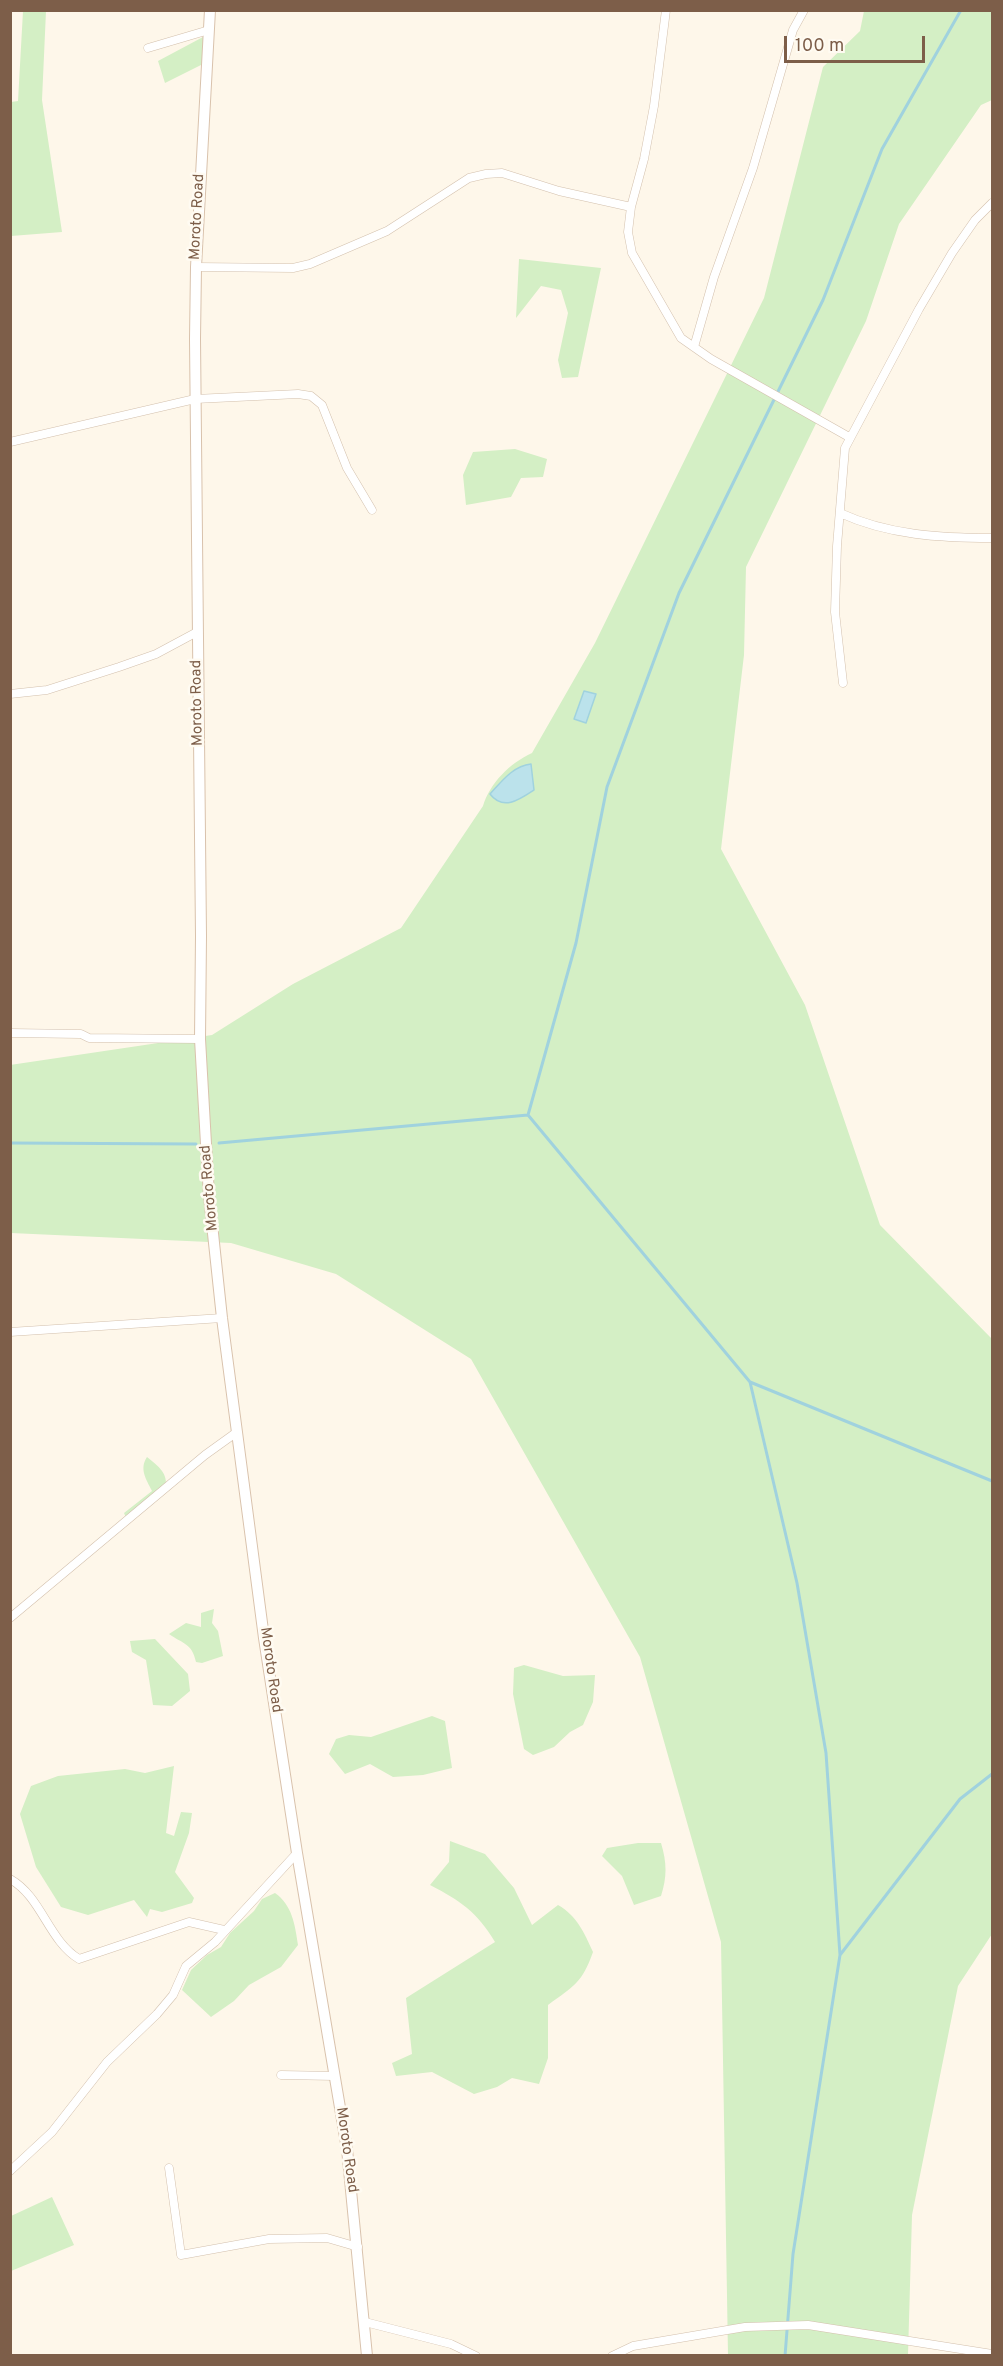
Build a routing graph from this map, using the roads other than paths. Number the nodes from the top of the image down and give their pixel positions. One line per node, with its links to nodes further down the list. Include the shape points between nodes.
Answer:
1 (210, 10): 4 (main road, Moroto Road)
2 (666, 10): 7 (street, via 654,106)
3 (804, 10): 9 (street, via 794,30)
4 (209, 30): 5 (street); 8 (main road, Moroto Road)
5 (148, 48)
6 (993, 203): 11 (street, via 975,220 952,253)
7 (631, 207): 8 (street, via 559,191 502,172 486,174 469,178 387,231 310,264 293,268); 9 (street, via 628,232 632,253 673,328)
8 (196, 267): 10 (main road, Moroto Road)
9 (694, 347): 11 (street)
10 (195, 399): 12 (street); 13 (street, via 298,394 317,399 331,423 347,468); 16 (main road, Moroto Road)
11 (849, 437): 14 (street)
12 (10, 442)
13 (372, 510)
14 (840, 513): 15 (street, via 899,531); 17 (street, via 835,612)
15 (993, 538)
16 (197, 632): 18 (street, via 156,654 119,667 47,690); 20 (main road, Moroto Road)
17 (843, 683)
18 (10, 693)
19 (10, 1033): 20 (street)
20 (200, 1039): 21 (main road, Moroto Road, via 209,1196)
21 (222, 1318): 22 (street); 23 (main road, Moroto Road)
22 (10, 1332)
23 (237, 1432): 24 (street); 25 (main road, Moroto Road)
24 (10, 1618)
25 (297, 1853): 27 (street); 29 (main road, Moroto Road)
26 (10, 1880): 27 (street, via 24,1887 67,1951 79,1959 189,1922)
27 (224, 1930): 31 (street, via 186,1966 173,1995 157,2014 106,2062 52,2132)
28 (280, 2075): 29 (street)
29 (335, 2076): 32 (main road, Moroto Road)
30 (169, 2168): 32 (street, via 181,2255 269,2239 327,2238)
31 (10, 2171)
32 (358, 2247): 33 (main road, Moroto Road)
33 (366, 2322): 35 (main road, Moroto Road); 36 (street, via 451,2344)
34 (993, 2354): 37 (street, via 808,2325 745,2328 633,2346)
35 (367, 2355)
36 (476, 2355)
37 (612, 2355)

